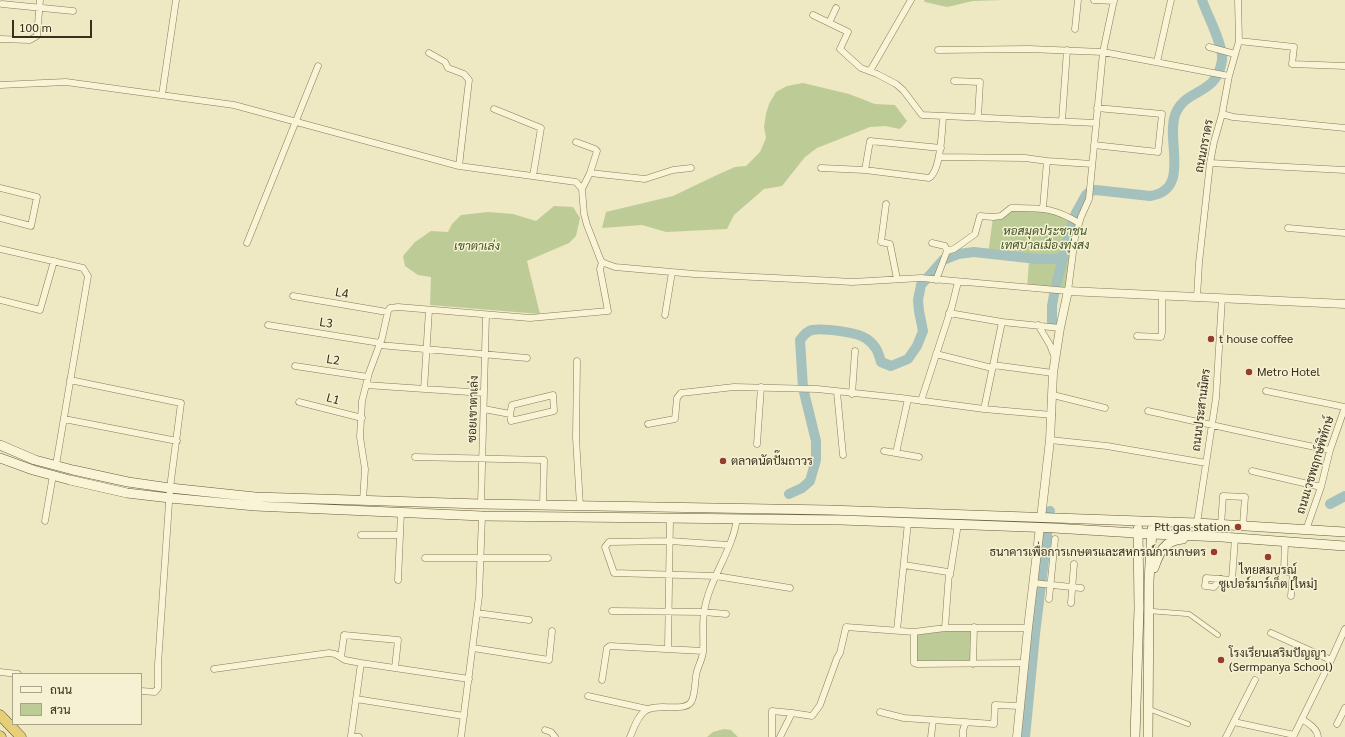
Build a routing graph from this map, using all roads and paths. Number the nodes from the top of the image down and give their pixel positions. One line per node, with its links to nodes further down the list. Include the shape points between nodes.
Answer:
1 (40, 0): 10 (street)
2 (176, 0): 31 (street)
3 (911, 0): 27 (street)
4 (1078, 0): 15 (street)
5 (1094, 0): 8 (street)
6 (1171, 0): 24 (street)
7 (1238, 0): 17 (street, ถนนภราดร)
8 (1114, 1): 21 (street)
9 (2, 4): 10 (street)
10 (40, 8): 12 (street); 16 (street, via 38,36 30,40)
11 (836, 8): 14 (street)
12 (73, 11)
13 (813, 16): 14 (street)
14 (829, 23): 27 (street, via 848,32 840,49 861,68)
15 (1075, 29)
16 (0, 39)
17 (1239, 41): 23 (street, ถนนภราดร); 26 (street, via 1294,47 1292,64)
18 (1209, 47): 23 (street)
19 (938, 50): 20 (street)
20 (1067, 50): 21 (street); 37 (street)
21 (1103, 52): 24 (street); 32 (street)
22 (429, 53): 48 (street, via 445,62 448,68 464,74 469,80)
23 (1235, 54): 28 (street, ถนนภราดร)
24 (1157, 62): 28 (street)
25 (318, 66): 38 (street)
26 (1345, 66)
27 (870, 71): 35 (street, via 903,90 922,115)
28 (1227, 76): 34 (street, ถนนภราดร)
29 (954, 82): 36 (street, via 980,82)
30 (0, 85): 31 (street, via 66,82)
31 (162, 95): 38 (street, via 234,105)
32 (1097, 108): 39 (street); 42 (street, via 1162,114 1158,152)
33 (494, 109): 54 (street, via 540,128)
34 (1222, 114): 40 (street); 46 (street, ถนนภราดร)
35 (943, 116): 36 (street); 43 (street)
36 (978, 117): 37 (street)
37 (1062, 121): 39 (street)
38 (296, 122): 48 (street); 63 (street)
39 (1096, 123): 42 (street)
40 (1345, 128)
41 (576, 142): 53 (street, via 597,151)
42 (1094, 145): 47 (street)
43 (941, 148): 44 (street); 51 (street, via 870,141)
44 (939, 157): 45 (street, via 1025,158); 51 (street, via 929,178)
45 (1047, 161): 47 (street); 58 (street)
46 (1210, 163): 52 (street); 76 (street, ถนนภราดร)
47 (1092, 164): 60 (street, via 1089,199)
48 (459, 166): 54 (street)
49 (691, 168): 53 (street, via 672,170 645,179)
50 (821, 168): 51 (street)
51 (865, 170)
52 (1345, 170)
53 (590, 173): 56 (street)
54 (532, 176): 56 (street, via 576,182)
55 (0, 188): 59 (street, via 37,197 31,226)
56 (582, 189): 68 (street, via 587,225)
57 (886, 204): 70 (street, via 881,242 890,244)
58 (1042, 208): 60 (street); 66 (street, via 1011,208 1001,216 980,216 976,234)
59 (0, 218)
60 (1077, 221): 73 (street)
61 (1288, 228): 62 (street)
62 (1345, 233)
63 (247, 243)
64 (932, 243): 66 (street, via 945,246)
65 (0, 249): 67 (street)
66 (946, 253): 71 (street)
67 (54, 261): 78 (street, via 40,310); 102 (street, via 83,268 88,276)
68 (602, 262): 69 (street, via 615,267); 83 (street, via 600,269 608,311 535,318)
69 (672, 272): 70 (street, via 840,281); 84 (street)
70 (897, 279): 71 (street)
71 (934, 280): 72 (street)
72 (958, 282): 73 (street); 82 (street)
73 (1068, 291): 74 (street); 88 (street)
74 (1162, 295): 76 (street); 89 (street, via 1161,337)
75 (293, 296): 81 (street, L4)
76 (1197, 297): 77 (street)
77 (1222, 298): 79 (street); 123 (street, ถนนประสานมิตร)
78 (0, 300)
79 (1345, 304)
80 (429, 310): 81 (street, via 398,306 390,308); 83 (street); 91 (street)
81 (387, 312): 90 (street)
82 (949, 313): 85 (street); 94 (street)
83 (486, 315): 93 (street, ซอยเขาตาเล่ง)
84 (665, 315)
85 (1002, 322): 87 (street); 99 (street)
86 (268, 325): 90 (street, L3)
87 (1040, 325): 88 (street); 96 (street)
88 (1057, 327): 96 (street)
89 (1137, 336)
90 (380, 344): 91 (street, L3); 101 (street)
91 (427, 349): 93 (street, L3); 105 (street)
92 (855, 351): 109 (street)
93 (486, 354): 95 (street, L3); 108 (street, ซอยเขาตาเล่ง)
94 (936, 354): 99 (street); 112 (street)
95 (527, 358)
96 (1055, 359): 100 (street)
97 (577, 361): 146 (street, via 576,438)
98 (295, 366): 101 (street, L2)
99 (993, 367): 100 (street); 116 (street)
100 (1053, 373): 110 (street)
101 (368, 377): 103 (street)
102 (70, 380): 121 (street); 125 (street, via 182,403)
103 (366, 385): 105 (street); 120 (street, via 362,401)
104 (761, 387): 107 (street); 122 (street, via 734,387 682,393 677,398 675,419); 126 (street)
105 (424, 389): 108 (street)
106 (1266, 391): 129 (street, ถนนเวชพฤกษ์พิทักษ์, via 1345,407)
107 (837, 392): 109 (street); 131 (street)
108 (484, 393): 115 (street, ซอยเขาตาเล่ง)
109 (852, 394): 111 (street)
110 (1053, 396): 114 (street); 119 (street)
111 (908, 399): 112 (street); 130 (street)
112 (920, 401): 116 (street)
113 (299, 402): 120 (street, L1)
114 (1105, 408)
115 (484, 409): 118 (street); 135 (street, ซอยเขาตาเล่ง)
116 (984, 409): 119 (street)
117 (1148, 411): 123 (street)
118 (510, 414): 118 (street, via 511,421 554,411 553,395 512,405)
119 (1052, 415): 124 (street)
120 (362, 418): 143 (street, via 360,436 365,468)
121 (64, 419): 125 (street); 137 (street)
122 (648, 424)
123 (1212, 424): 129 (street); 136 (street, ถนนประสานมิตร)
124 (1050, 440): 136 (street, via 1107,446); 151 (street)
125 (176, 441): 140 (street)
126 (757, 444)
127 (0, 445): 137 (main road, via 36,460)
128 (884, 450): 130 (street)
129 (1330, 450): 141 (street, ถนนเวชพฤกษ์พิทักษ์)
130 (896, 453): 133 (street)
131 (843, 455)
132 (415, 457): 135 (street)
133 (919, 457)
134 (0, 458): 139 (main road)
135 (483, 459): 144 (street, ซอยเขาตาเล่ง); 145 (street, via 544,460)
136 (1206, 463): 156 (street, ถนนประสานมิตร)
137 (56, 465): 140 (main road, via 128,482)
138 (1252, 471): 141 (street)
139 (53, 475): 142 (main road, via 127,493); 152 (street)
140 (170, 488): 142 (street); 143 (main road, via 255,497)
141 (1321, 488): 161 (street, ถนนเวชพฤกษ์พิทักษ์)
142 (170, 498): 147 (main road, via 255,506); 226 (street, via 158,688 155,692)
143 (363, 501): 144 (main road)
144 (481, 504): 145 (main road)
145 (544, 505): 146 (main road)
146 (580, 506): 151 (main road, via 829,510)
147 (401, 512): 148 (main road); 167 (street)
148 (482, 516): 149 (main road); 178 (street)
149 (670, 518): 150 (main road); 171 (street)
150 (737, 518): 154 (main road); 173 (street)
151 (1047, 518): 153 (main road); 160 (main road)
152 (45, 521)
153 (1139, 521): 155 (main road); 164 (main road)
154 (908, 522): 157 (main road); 180 (street)
155 (1152, 522): 156 (main road); 165 (main road)
156 (1197, 523): 158 (main road)
157 (958, 524): 160 (main road); 181 (street)
158 (1221, 525): 159 (main road); 159 (street, via 1223,496 1245,497)
159 (1244, 525): 161 (main road)
160 (1042, 528): 162 (main road); 187 (street)
161 (1306, 530): 163 (main road)
162 (1117, 532): 164 (main road); 175 (main road, via 1132,536)
163 (1345, 532)
164 (1138, 533): 165 (main road); 175 (main road)
165 (1152, 534): 168 (main road); 186 (main road)
166 (361, 535): 167 (street)
167 (400, 535): 185 (street)
168 (1222, 537): 169 (main road); 186 (main road, via 1180,539 1167,543 1158,556)
169 (1235, 538): 172 (main road); 184 (street, via 1232,580)
170 (1055, 539): 188 (street)
171 (670, 541): 173 (street); 182 (street); 182 (street, via 609,542 605,547 614,573)
172 (1285, 542): 174 (main road); 192 (street, via 1284,571 1293,573)
173 (728, 546): 183 (street)
174 (1345, 546)
175 (1138, 550): 255 (main road)
176 (425, 558): 178 (street)
177 (548, 558): 178 (street)
178 (481, 559): 199 (street)
179 (1074, 564): 189 (street)
180 (904, 565): 181 (street, via 948,572); 206 (street)
181 (950, 575): 203 (street)
182 (669, 576): 183 (street); 197 (street)
183 (716, 576): 190 (street); 198 (street)
184 (1221, 579)
185 (398, 580)
186 (1150, 581): 196 (main road)
187 (1035, 583): 188 (street); 204 (street)
188 (1048, 584): 189 (street); 193 (street)
189 (1073, 587): 191 (street); 194 (street)
190 (790, 588)
191 (1081, 588)
192 (1291, 596)
193 (1049, 599)
194 (1071, 604)
195 (612, 611): 197 (street)
196 (1150, 611): 210 (street, via 1189,614); 232 (main road)
197 (669, 612): 198 (street); 212 (street)
198 (704, 612): 200 (street); 213 (street)
199 (477, 613): 201 (street); 211 (street)
200 (726, 614)
201 (529, 620)
202 (974, 627): 203 (street); 204 (street); 218 (street)
203 (945, 628): 208 (street)
204 (1028, 628): 217 (street)
205 (1345, 629): 215 (street)
206 (897, 630): 208 (street); 234 (street, via 846,627 840,653 820,705 812,716)
207 (552, 631): 211 (street, via 549,660)
208 (914, 632): 218 (street, via 914,663)
209 (1271, 633): 215 (street)
210 (1218, 635)
211 (473, 648): 223 (street)
212 (668, 649): 213 (street); 224 (street, via 608,647)
213 (703, 651): 231 (street, via 697,667 691,703 686,706)
214 (341, 657): 216 (street); 219 (street, via 344,635 398,640); 220 (street, via 329,653)
215 (1331, 660): 237 (street)
216 (361, 663): 219 (street); 228 (street)
217 (1024, 663): 218 (street); 229 (street)
218 (973, 664)
219 (395, 668): 223 (street)
220 (214, 669)
221 (0, 672): 222 (street)
222 (12, 673)
223 (469, 679): 236 (street)
224 (602, 680)
225 (1255, 680): 240 (street)
226 (142, 691)
227 (588, 696): 231 (street)
228 (356, 698): 236 (street); 246 (street, via 351,736)
229 (1020, 706): 239 (street, via 995,705 994,724); 254 (street)
230 (1345, 708): 242 (street)
231 (647, 709): 249 (street)
232 (1149, 709): 241 (street); 256 (main road)
233 (880, 712): 238 (street, via 904,718)
234 (792, 713): 250 (street, via 772,711); 251 (street)
235 (0, 715): 245 (highway)
236 (464, 716): 247 (street)
237 (1302, 719): 244 (street); 258 (street, via 1315,729)
238 (933, 720): 239 (street); 252 (street)
239 (966, 722): 253 (street)
240 (1234, 722): 244 (street); 257 (street)
241 (1188, 724)
242 (1337, 724)
243 (545, 730): 248 (street)
244 (1294, 736)
245 (21, 737)
246 (359, 737)
247 (461, 737)
248 (555, 737)
249 (630, 737)
250 (772, 737)
251 (780, 737)
252 (931, 737)
253 (963, 737)
254 (1017, 737)
255 (1135, 737)
256 (1148, 737)
257 (1226, 737)
258 (1318, 737)

